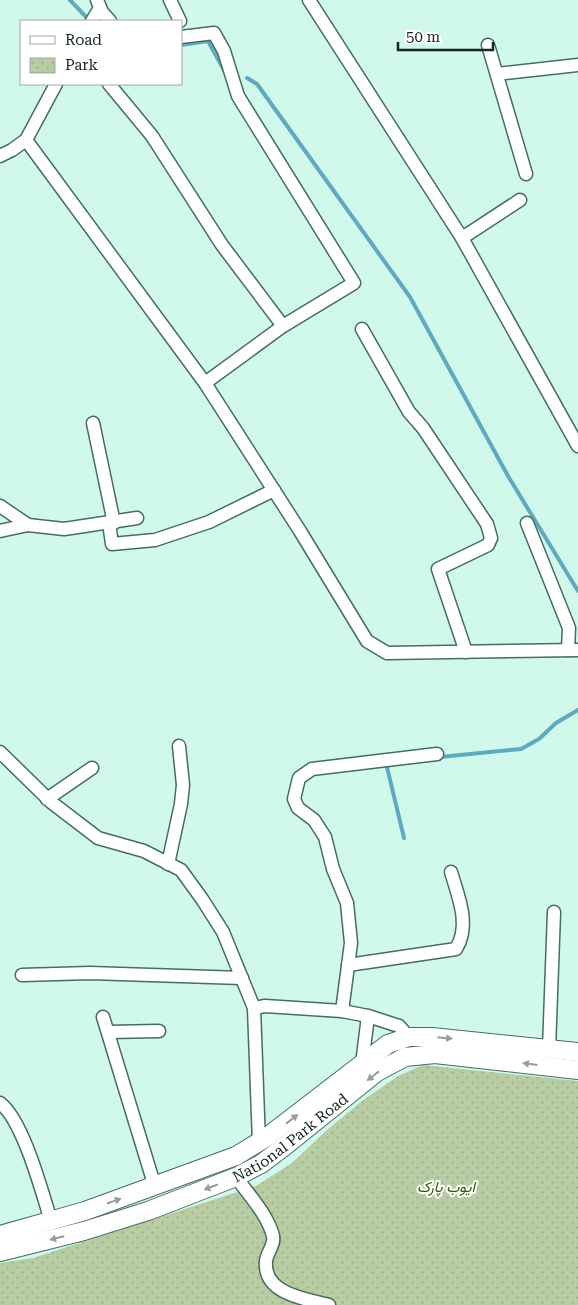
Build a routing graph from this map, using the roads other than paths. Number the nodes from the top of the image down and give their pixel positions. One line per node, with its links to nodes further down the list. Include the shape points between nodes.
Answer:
1 (170, 0): 6 (street)
2 (309, 0): 17 (street)
3 (98, 4): 4 (street); 5 (street)
4 (92, 20)
5 (109, 20)
6 (180, 20)
7 (185, 37): 18 (street, via 214,33 224,51 238,96 354,283)
8 (488, 45): 10 (street)
9 (578, 65): 10 (street)
10 (497, 74): 15 (street)
11 (55, 85): 13 (street)
12 (110, 85): 18 (street, via 152,136 222,246)
13 (26, 140): 14 (street); 20 (street)
14 (0, 156)
15 (526, 174)
16 (520, 200): 17 (street)
17 (462, 238): 22 (street)
18 (283, 326): 20 (street)
19 (362, 329): 31 (street, via 409,412 487,524 491,538 488,545 438,569)
20 (205, 383): 23 (street)
21 (93, 423): 26 (street)
22 (578, 446)
23 (274, 490): 26 (street, via 209,522 155,540 112,544); 31 (street, via 367,641 387,653)
24 (0, 506): 28 (street)
25 (137, 518): 26 (street)
26 (112, 523): 28 (street, via 64,529)
27 (527, 523): 30 (street, via 569,628)
28 (28, 525): 29 (street)
29 (0, 532)
30 (573, 650): 31 (street)
31 (466, 652)
32 (179, 746): 37 (street, via 182,804)
33 (0, 752): 36 (street)
34 (437, 754): 40 (street, via 312,769 299,778 294,798 298,808 314,820 325,837 333,869 347,903 351,943)
35 (92, 768): 36 (street)
36 (47, 799): 37 (street, via 98,838 144,851)
37 (168, 864): 42 (street, via 180,870 202,899 223,932)
38 (452, 872): 40 (street, via 464,923 462,940 456,949)
39 (554, 912): 50 (street)
40 (348, 965): 44 (street)
41 (22, 975): 42 (street)
42 (242, 978): 43 (street)
43 (254, 1008): 44 (street); 55 (street)
44 (342, 1011): 45 (street)
45 (368, 1016): 49 (street, via 399,1026); 52 (street)
46 (103, 1017): 48 (street)
47 (159, 1031): 48 (street)
48 (108, 1032): 57 (street)
49 (408, 1037): 50 (main road, National Park Road, one-way to 50); 52 (main road, National Park Road, via 388,1044)
50 (549, 1049): 51 (main road, National Park Road)
51 (578, 1052)
52 (362, 1064): 55 (main road, National Park Road, one-way to 52)
53 (578, 1067): 56 (main road, National Park Road, one-way to 56, via 453,1056 405,1057 377,1072 261,1164)
54 (0, 1103): 58 (street, via 19,1130)
55 (259, 1143): 57 (main road, National Park Road, via 236,1156)
56 (236, 1177): 60 (main road, National Park Road, one-way to 60, via 148,1211); 61 (street, via 272,1232 266,1263 272,1281 290,1295)
57 (155, 1187): 58 (main road, National Park Road, one-way to 57)
58 (51, 1221): 59 (main road, National Park Road)
59 (0, 1235)
60 (0, 1252)
61 (328, 1305)

